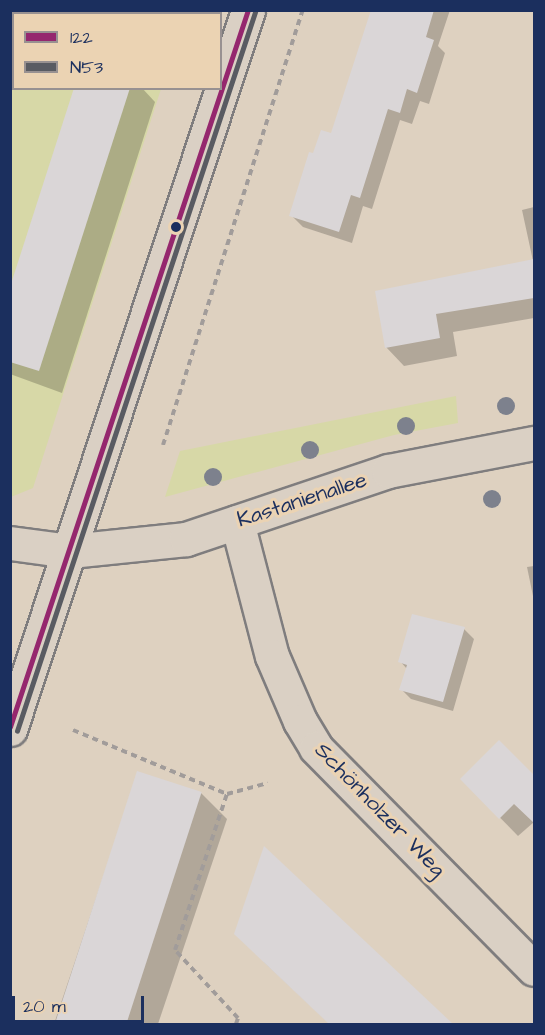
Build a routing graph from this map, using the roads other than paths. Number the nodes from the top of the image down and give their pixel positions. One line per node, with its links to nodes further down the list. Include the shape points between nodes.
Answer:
1 (248, 10): 2 (street)
2 (222, 89)
3 (222, 90): 7 (street)
4 (534, 443): 5 (street, Kastanienallee, via 388,471)
5 (237, 522): 7 (street, Kastanienallee, via 186,538); 9 (street, Schönholzer Weg, via 272,656 310,739)
6 (10, 543): 7 (street, Kastanienallee)
7 (70, 551): 8 (street)
8 (10, 729)
9 (534, 969)

